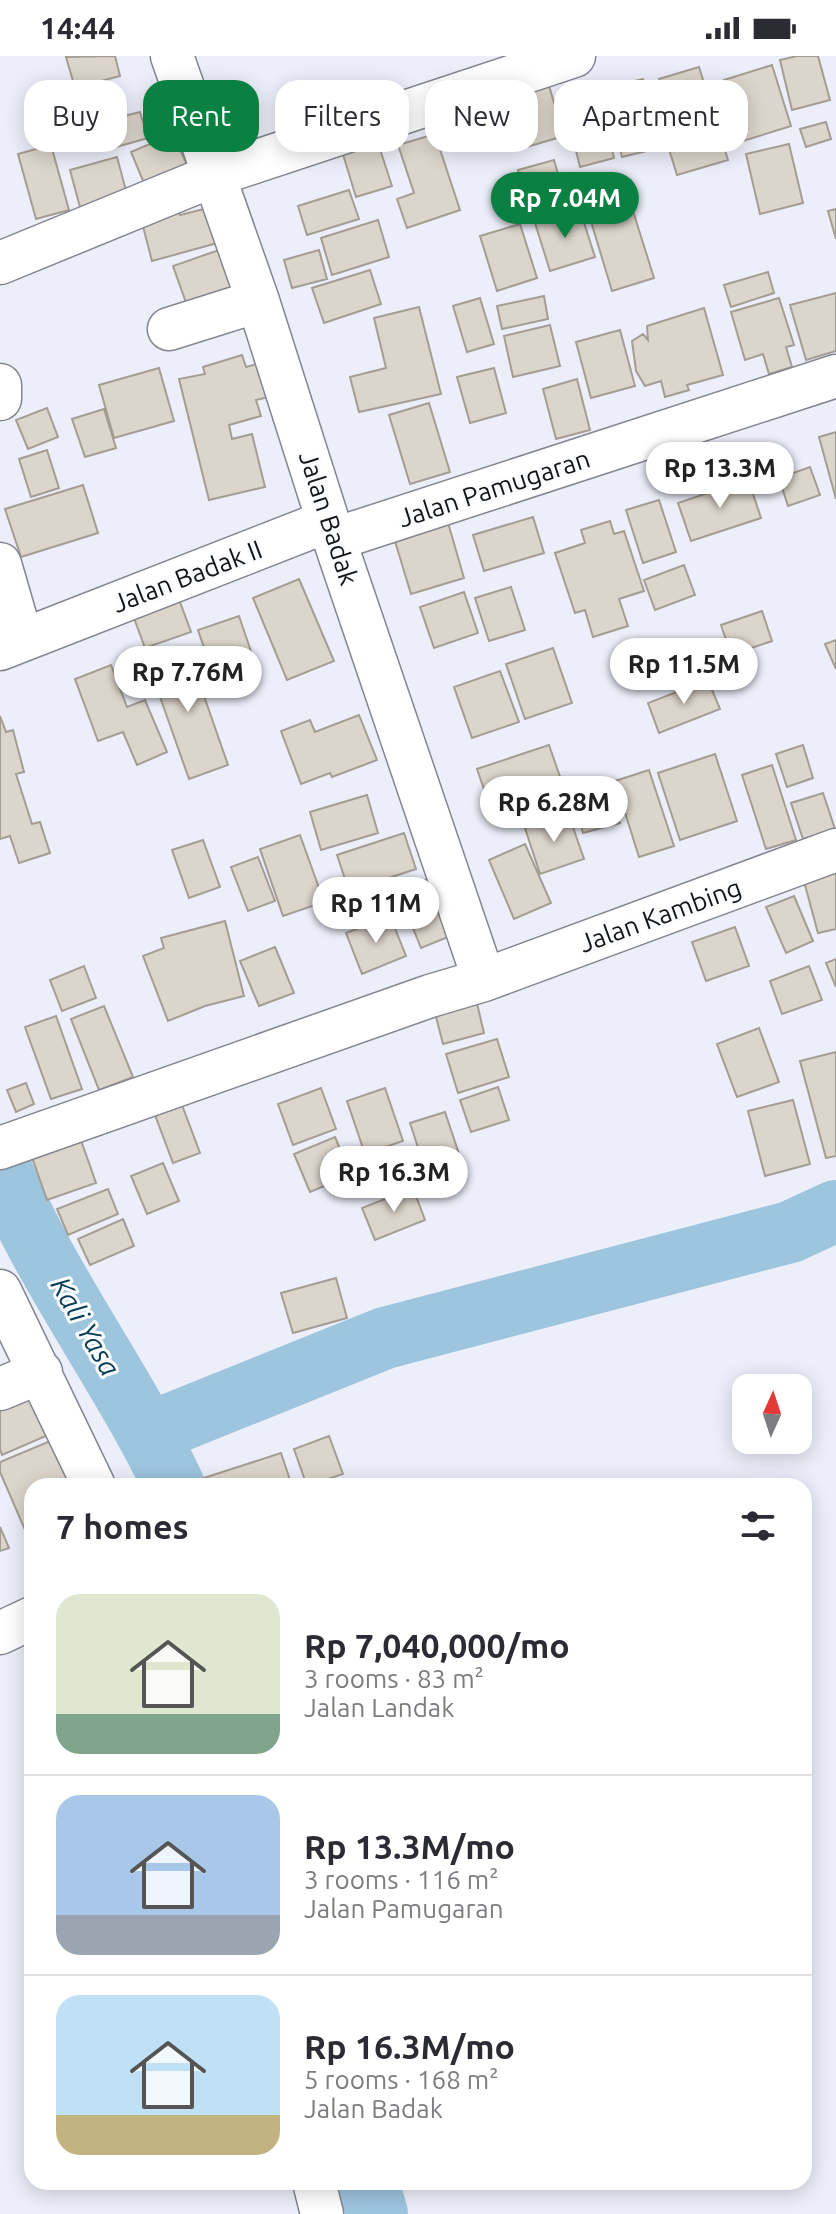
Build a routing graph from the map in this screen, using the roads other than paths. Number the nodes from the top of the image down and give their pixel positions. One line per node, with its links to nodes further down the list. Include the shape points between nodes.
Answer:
1 (172, 56): 3 (street, Jalan Badak)
2 (574, 56): 3 (street)
3 (215, 175): 4 (street); 5 (street, Jalan Badak)
4 (0, 263)
5 (258, 301): 6 (street); 10 (street, Jalan Badak)
6 (169, 329)
7 (836, 376): 10 (street, Jalan Pamugaran)
8 (0, 385): 9 (street)
9 (0, 399)
10 (332, 530): 12 (street, Jalan Badak II); 14 (street, Jalan Badak)
11 (0, 564): 12 (street)
12 (11, 645)
13 (836, 850): 14 (street, Jalan Kambing)
14 (484, 980): 15 (street, Jalan Kambing)
15 (10, 1145)
16 (0, 1291): 17 (street)
17 (41, 1372): 18 (street); 19 (street)
18 (0, 1389)
19 (90, 1478)
20 (24, 1622): 21 (street)
21 (0, 1633)
22 (316, 2190): 23 (street)
23 (322, 2214)

